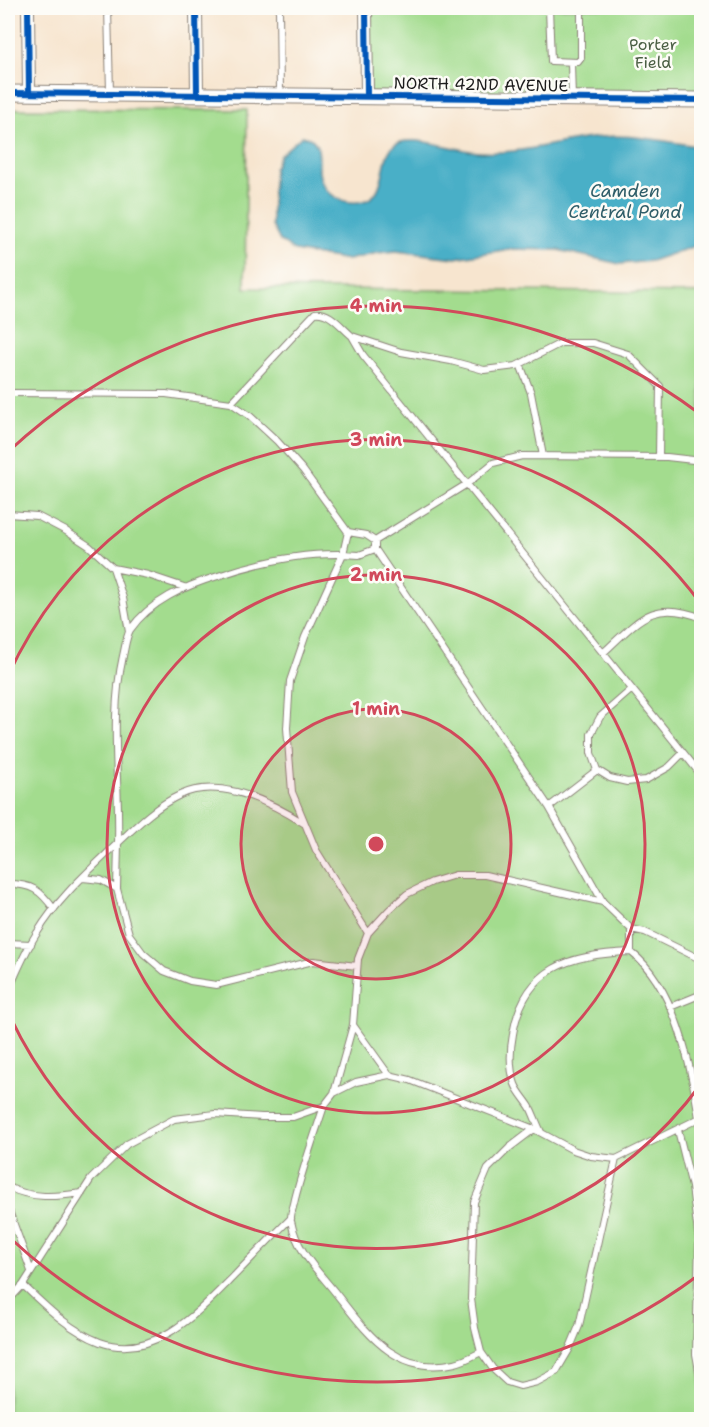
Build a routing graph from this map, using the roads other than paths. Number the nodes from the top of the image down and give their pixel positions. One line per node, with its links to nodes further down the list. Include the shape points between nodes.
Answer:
1 (28, 8): 10 (street)
2 (108, 8): 11 (lane)
3 (196, 8): 12 (street)
4 (279, 8): 13 (lane)
5 (366, 8): 14 (street)
6 (549, 8): 8 (lane, via 551,61)
7 (581, 8): 8 (lane, via 581,58)
8 (571, 63): 15 (lane)
9 (8, 93): 10 (street, NORTH 42ND AVENUE)
10 (29, 93): 11 (street, NORTH 42ND AVENUE)
11 (110, 93): 12 (street, NORTH 42ND AVENUE)
12 (197, 94): 13 (street, NORTH 42ND AVENUE)
13 (280, 95): 14 (street, NORTH 42ND AVENUE)
14 (368, 96): 15 (street, NORTH 42ND AVENUE)
15 (572, 99): 16 (street, NORTH 42ND AVENUE)
16 (702, 100)
17 (352, 336): 18 (lane, via 401,352 484,370); 20 (lane, via 327,315 315,313); 24 (lane)
18 (520, 364): 21 (lane, via 531,393); 22 (lane, via 561,343 593,343 628,354 660,386)
19 (8, 393): 20 (lane, via 166,394)
20 (231, 403): 26 (lane, via 277,441)
21 (543, 456): 22 (lane); 24 (lane, via 493,463)
22 (659, 457): 23 (lane)
23 (702, 461)
24 (467, 484): 27 (lane); 34 (lane)
25 (8, 514): 30 (lane, via 38,516 89,546)
26 (348, 532): 27 (lane, via 366,535); 29 (lane)
27 (375, 542): 28 (lane)
28 (375, 549): 29 (lane, via 359,555); 39 (lane)
29 (343, 554): 31 (lane, via 280,558); 40 (lane, via 305,637 290,681 287,728 292,792)
30 (113, 568): 31 (lane); 33 (lane)
31 (184, 587): 33 (lane, via 145,612)
32 (702, 618): 34 (lane, via 682,610 657,610)
33 (129, 632): 41 (lane, via 119,675 116,719)
34 (603, 653): 35 (lane)
35 (632, 689): 36 (lane); 37 (lane, via 600,717 591,734 591,753)
36 (683, 753): 37 (lane, via 669,767 646,780 627,782); 38 (lane)
37 (597, 770): 39 (lane)
38 (702, 776)
39 (549, 807): 45 (lane)
40 (306, 824): 41 (lane, via 281,809 215,787 181,794 151,813); 48 (lane, via 316,850)
41 (118, 843): 42 (lane); 44 (lane)
42 (83, 878): 44 (lane, via 101,880); 46 (lane)
43 (8, 884): 46 (lane, via 25,884 43,894)
44 (117, 889): 53 (lane, via 129,934 143,953 164,971 190,981 216,985 314,961)
45 (603, 902): 47 (lane); 48 (lane, via 485,875 455,874 407,894)
46 (54, 909): 50 (lane)
47 (631, 929): 51 (lane); 52 (lane)
48 (369, 933): 53 (lane)
49 (8, 943): 50 (lane)
50 (31, 944): 54 (lane)
51 (631, 952): 56 (lane, via 642,961); 62 (lane, via 574,958 546,972 528,992 516,1018 510,1053 515,1084)
52 (702, 960)
53 (357, 966): 57 (lane)
54 (8, 991)
55 (702, 994): 56 (lane)
56 (670, 1007): 61 (lane)
57 (353, 1025): 58 (lane); 59 (lane)
58 (389, 1075): 59 (lane, via 356,1082); 62 (lane)
59 (334, 1093): 60 (lane)
60 (324, 1106): 66 (lane, via 293,1117 215,1114 174,1119 127,1144); 68 (lane)
61 (700, 1118): 63 (lane)
62 (538, 1130): 64 (lane, via 573,1150); 73 (lane, via 509,1148 488,1169 474,1202 471,1299)
63 (678, 1130): 64 (lane); 69 (lane, via 692,1187)
64 (616, 1159): 73 (lane, via 579,1326 556,1372 520,1386 507,1382)
65 (8, 1187): 66 (lane, via 19,1193 51,1197)
66 (82, 1193): 70 (lane)
67 (8, 1208): 70 (lane)
68 (291, 1218): 71 (lane, via 202,1308 176,1329 147,1343 123,1347 100,1342 73,1327); 73 (lane, via 297,1242 309,1261 372,1339 394,1356 441,1365 457,1363)
69 (700, 1260): 74 (lane, via 696,1354)
70 (31, 1271): 71 (lane)
71 (23, 1285): 72 (lane)
72 (8, 1301)
73 (481, 1352)
74 (702, 1387)

